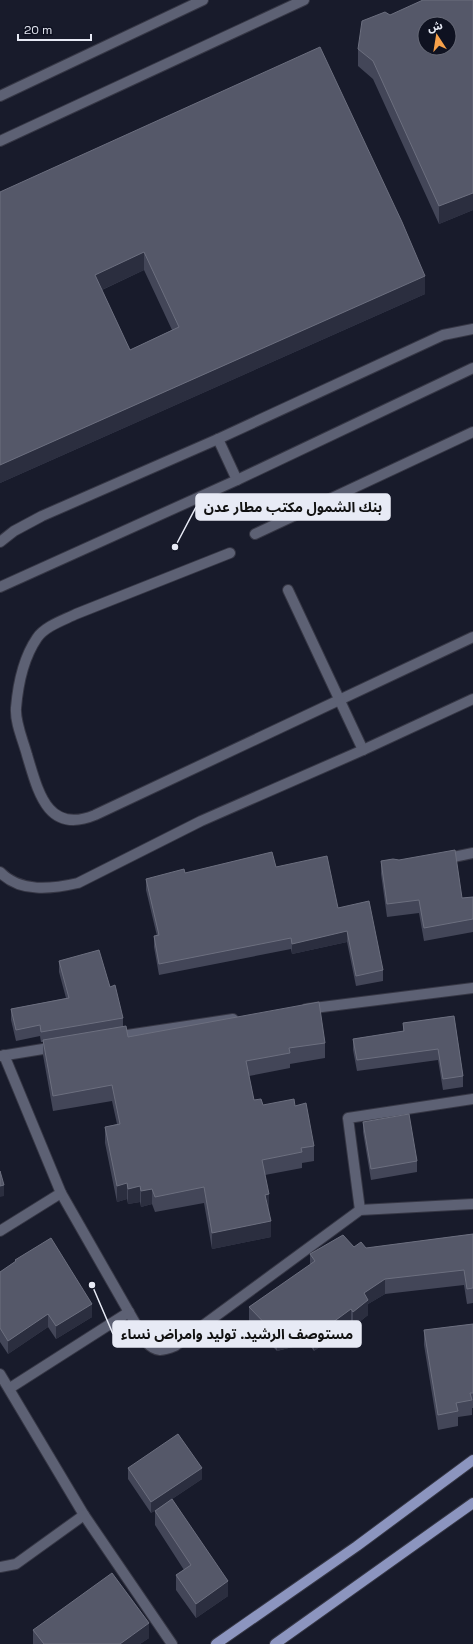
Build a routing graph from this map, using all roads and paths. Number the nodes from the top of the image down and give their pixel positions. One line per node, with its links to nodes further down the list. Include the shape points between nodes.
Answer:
1 (203, 0): 3 (street)
2 (304, 0): 4 (street)
3 (0, 96)
4 (0, 141)
5 (473, 329): 8 (street, via 443,335)
6 (473, 368): 9 (street)
7 (473, 432): 10 (street)
8 (218, 439): 9 (street); 11 (street, via 42,516)
9 (237, 480): 13 (street)
10 (255, 534)
11 (0, 542)
12 (230, 553): 16 (street, via 76,614 54,624 38,636 23,669 16,709 35,782 49,810 65,820 84,820)
13 (0, 587)
14 (288, 590): 16 (street)
15 (473, 637): 16 (street)
16 (339, 699): 18 (street)
17 (473, 699): 18 (street)
18 (363, 750): 21 (street, via 201,821 78,883 56,888 30,888 6,879)
19 (473, 853): 20 (street)
20 (435, 860)
21 (0, 872)
22 (473, 988): 23 (street)
23 (296, 1010)
24 (243, 1017): 25 (street)
25 (105, 1039)
26 (66, 1045): 27 (street)
27 (2, 1056): 29 (street)
28 (473, 1099): 31 (street, via 348,1118)
29 (61, 1193): 32 (street); 33 (street)
30 (473, 1204): 31 (street)
31 (360, 1210): 33 (street, via 175,1346 161,1351 152,1348)
32 (0, 1231)
33 (129, 1312): 35 (street)
34 (0, 1374): 35 (street)
35 (10, 1388): 38 (street)
36 (473, 1460): 41 (main road, via 357,1546)
37 (473, 1502): 42 (main road)
38 (84, 1515): 39 (street, via 16,1564); 40 (street)
39 (0, 1567)
40 (172, 1644)
41 (216, 1644)
42 (276, 1644)

